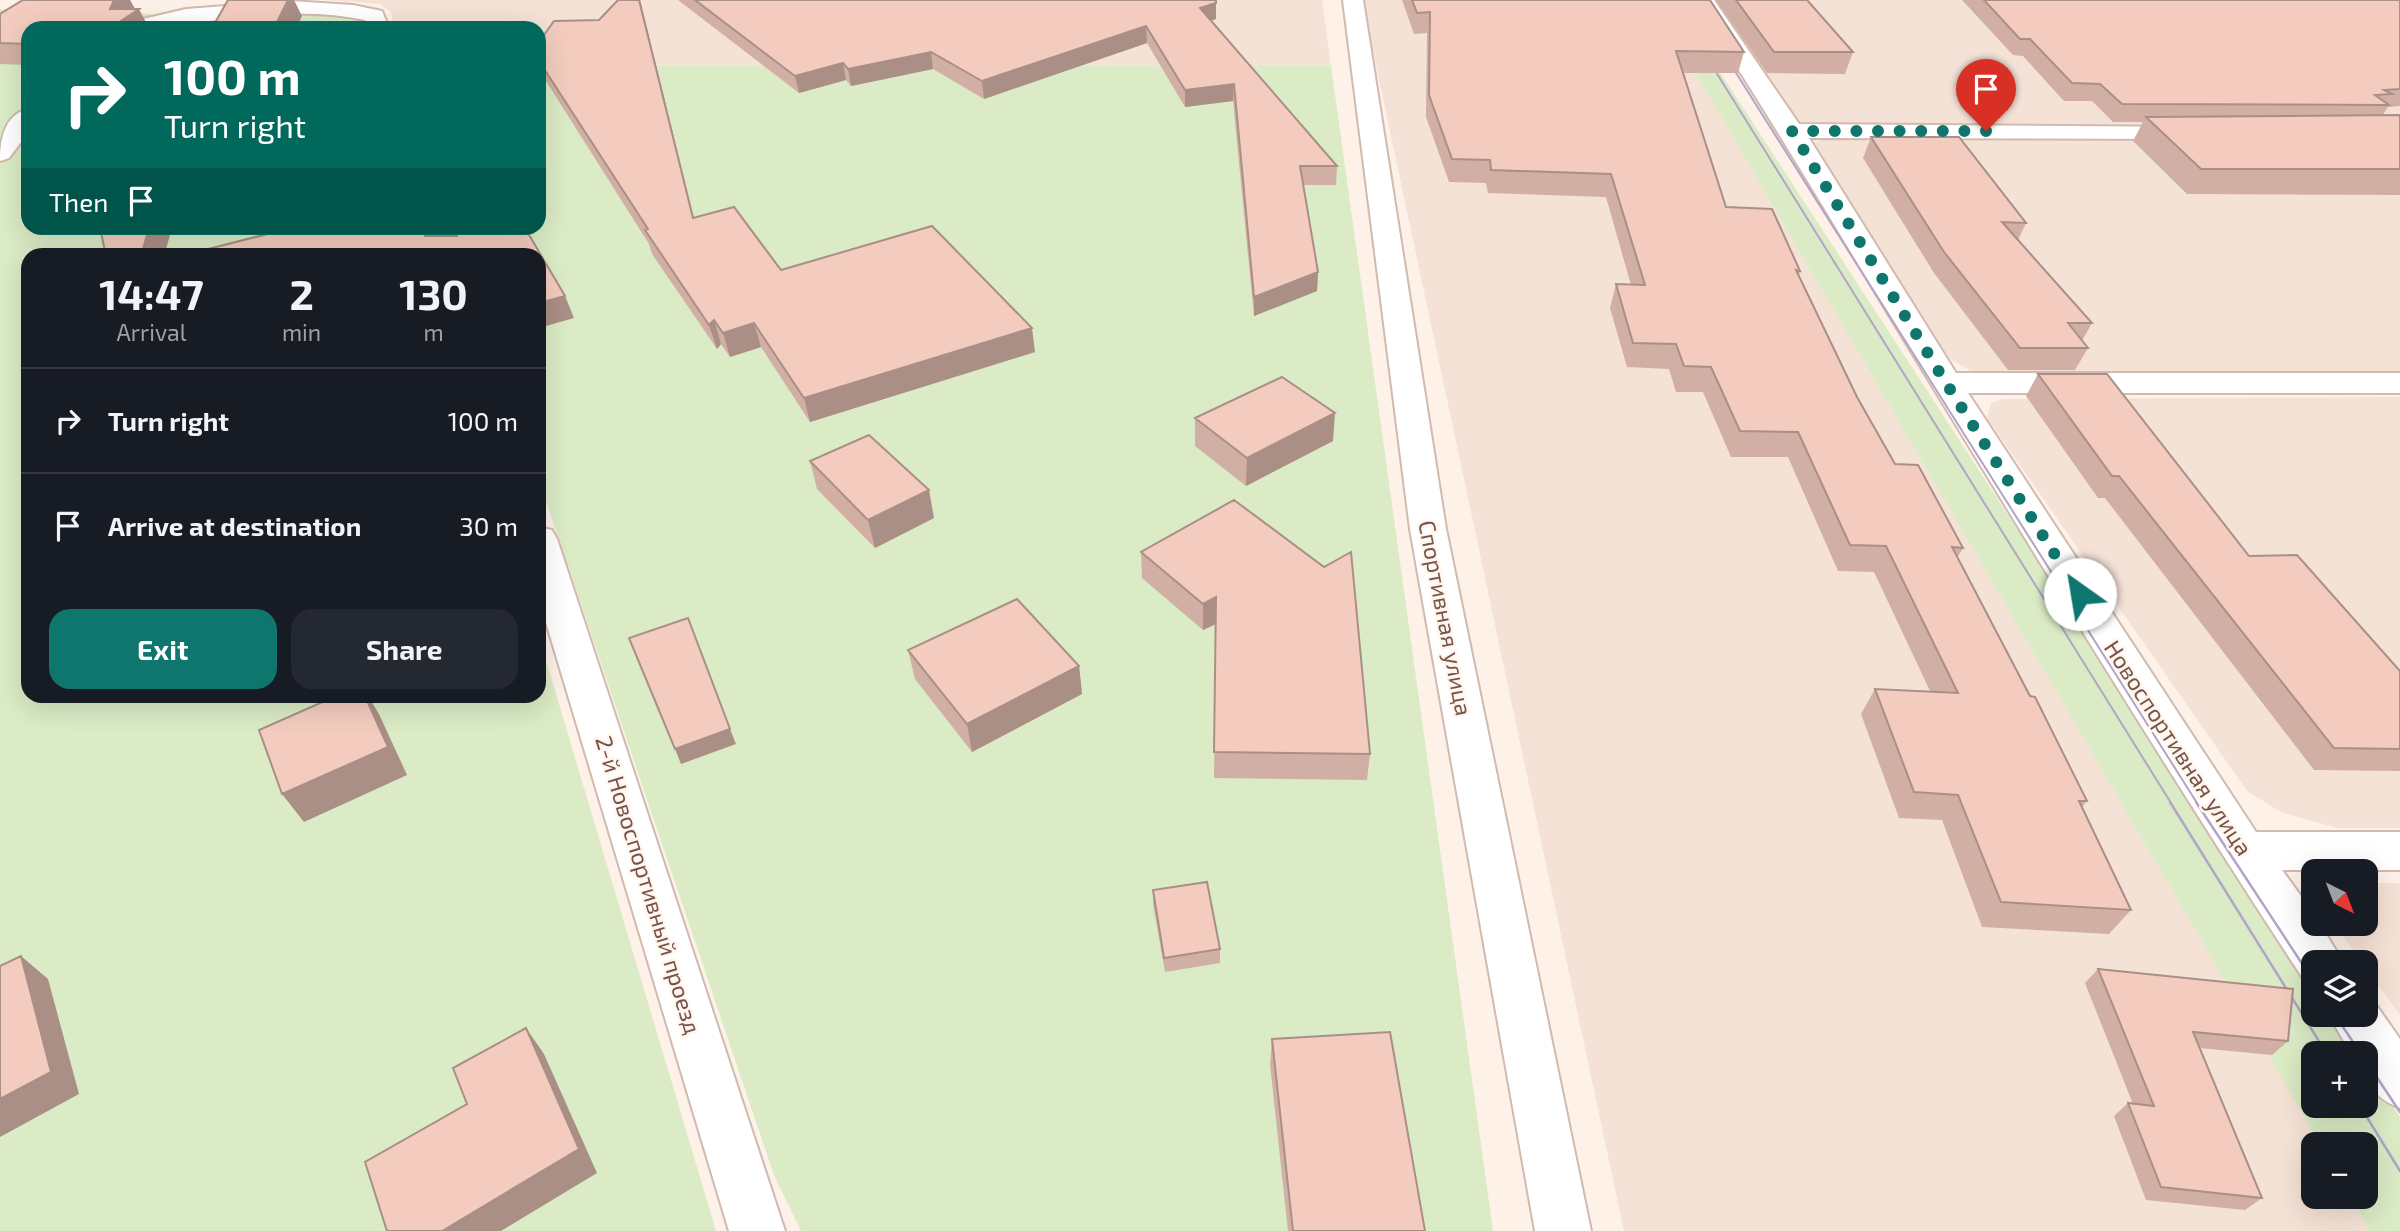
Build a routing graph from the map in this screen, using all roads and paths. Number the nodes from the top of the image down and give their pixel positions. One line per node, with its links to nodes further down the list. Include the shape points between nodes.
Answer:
1 (1353, 0): 21 (street, Спортивная улица, via 1428,529)
2 (1704, 0): 9 (street, Новоспортивная улица)
3 (298, 2): 5 (street); 7 (street, via 362,9)
4 (131, 6): 5 (street)
5 (195, 13): 6 (street)
6 (162, 21)
7 (376, 21)
8 (21, 125): 11 (street)
9 (1792, 131): 10 (street); 12 (street, Новоспортивная улица)
10 (2220, 132)
11 (0, 153)
12 (1946, 383): 13 (street); 15 (street, Новоспортивная улица)
13 (2400, 383)
14 (546, 561): 20 (street, 2-й Новоспортивный проезд)
15 (2244, 851): 16 (street); 17 (street, Новоспортивная улица)
16 (2400, 851)
17 (2311, 950)
18 (2362, 1027): 19 (street)
19 (2400, 1083)
20 (757, 1231)
21 (1563, 1231)

